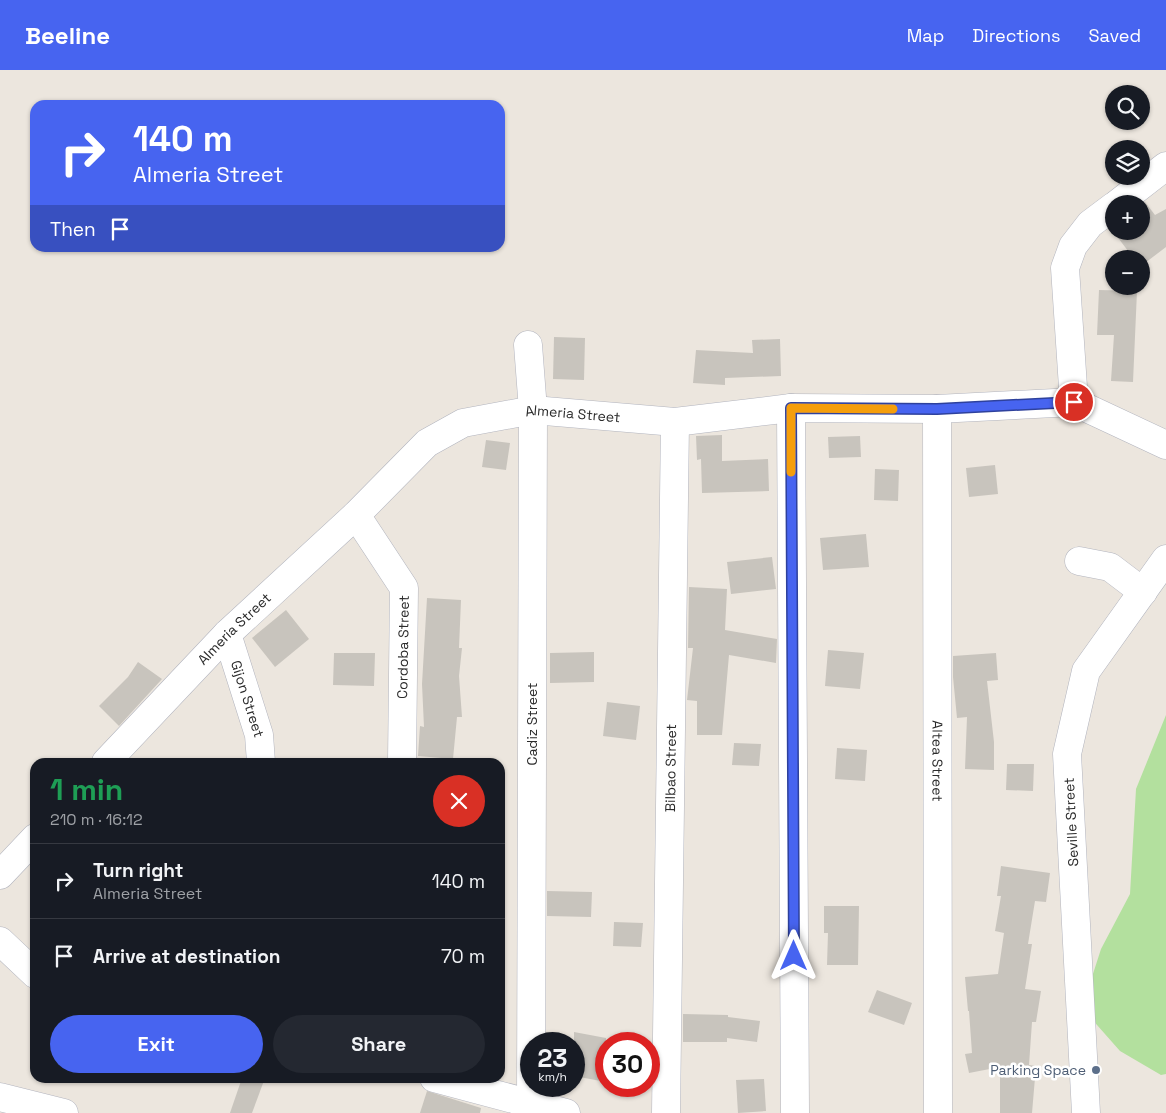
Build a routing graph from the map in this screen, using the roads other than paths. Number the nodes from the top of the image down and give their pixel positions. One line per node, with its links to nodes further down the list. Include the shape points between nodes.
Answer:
1 (1166, 166): 2 (street)
2 (1128, 195)
3 (1105, 213): 5 (street, via 1090,224 1073,246 1066,268)
4 (528, 345): 8 (street, Cadiz Street)
5 (1074, 402): 7 (street, Almeria Street); 10 (street, Almeria Street)
6 (791, 408): 7 (street, Almeria Street); 9 (street, Almeria Street); 29 (street)
7 (937, 409): 30 (street, Altea Street)
8 (533, 410): 9 (street, Almeria Street); 11 (street, Almeria Street, via 463,423 427,443); 25 (street, Cadiz Street)
9 (674, 422): 28 (street, Bilbao Street)
10 (1166, 445)
11 (356, 515): 15 (street, Almeria Street); 18 (street, Cordoba Street, via 404,588)
12 (1166, 559): 14 (street, Seville Street)
13 (1079, 561): 14 (street, via 1110,567)
14 (1143, 592): 31 (street, Seville Street, via 1086,670 1067,754)
15 (227, 634): 16 (street, Almeria Street); 17 (street, Gijon Street, via 260,735)
16 (110, 758)
17 (262, 758)
18 (402, 758)
19 (30, 843): 20 (street)
20 (0, 876)
21 (0, 941): 22 (street)
22 (30, 969)
23 (453, 1083): 25 (street)
24 (0, 1097): 26 (street)
25 (531, 1104): 27 (street)
26 (64, 1113)
27 (566, 1113)
28 (666, 1113)
29 (795, 1113)
30 (938, 1113)
31 (1086, 1113)

